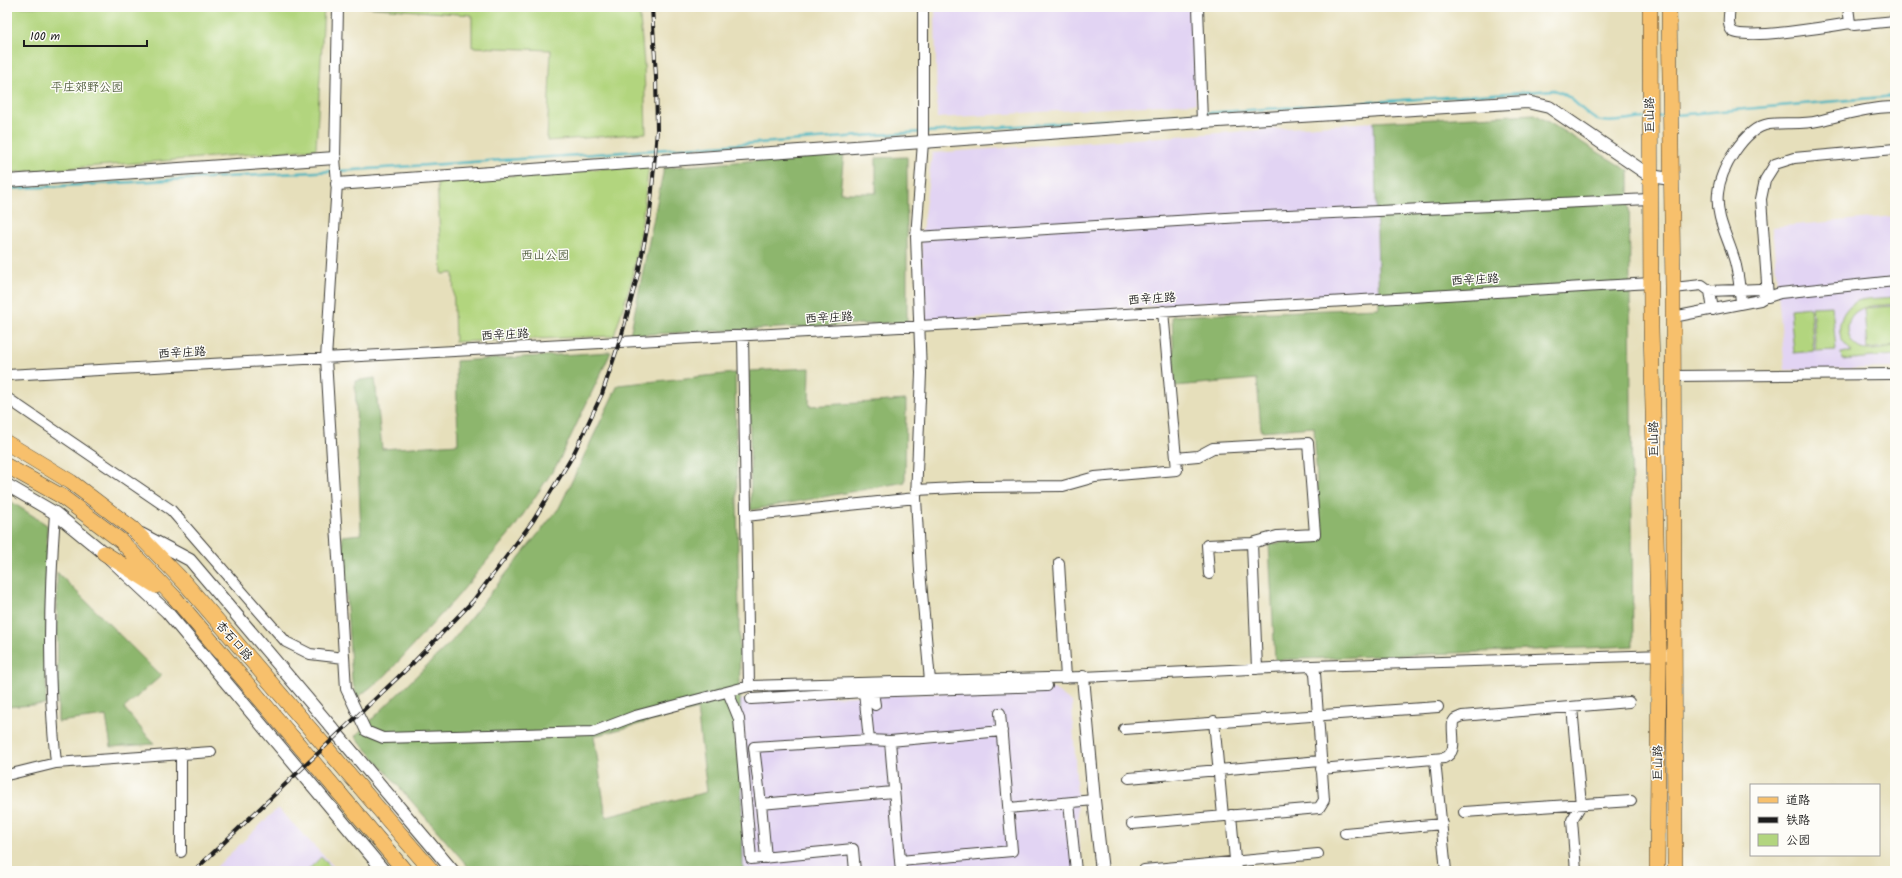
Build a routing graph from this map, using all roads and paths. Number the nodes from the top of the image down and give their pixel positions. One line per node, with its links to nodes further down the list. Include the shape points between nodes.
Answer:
1 (338, 7): 14 (street)
2 (923, 7): 12 (street)
3 (1198, 7): 11 (street)
4 (1650, 7): 15 (main road, 巨山路)
5 (1669, 7): 16 (main road, 巨山路)
6 (1730, 7): 9 (street, via 1729,25 1738,34 1760,35)
7 (1848, 7): 9 (street)
8 (1895, 21): 9 (street, via 1854,25)
9 (1850, 23)
10 (1895, 107): 24 (street, via 1849,112 1816,122 1767,124 1741,142 1720,182 1718,194 1720,217 1736,266)
11 (1202, 122): 12 (street); 15 (street, via 1533,103 1549,107)
12 (923, 142): 18 (street); 20 (street)
13 (1895, 149): 26 (street, via 1794,158 1776,164 1765,180 1761,199)
14 (335, 158): 17 (street); 18 (street)
15 (1650, 176): 16 (street); 19 (main road, 巨山路)
16 (1671, 179): 23 (main road, 巨山路)
17 (7, 181)
18 (337, 183): 33 (street)
19 (1650, 199): 20 (street, via 1242,217); 22 (main road, 巨山路)
20 (916, 237): 31 (street)
21 (1895, 281): 26 (street, via 1780,292)
22 (1651, 283): 29 (street, 西辛庄路); 52 (main road, 巨山路)
23 (1673, 288): 25 (street, via 1702,285); 30 (main road, 巨山路)
24 (1740, 290): 25 (street); 26 (street, via 1760,289); 27 (street)
25 (1710, 291): 28 (street)
26 (1768, 297): 27 (street, via 1767,294 1760,300)
27 (1741, 302): 28 (street)
28 (1713, 310): 30 (street)
29 (1163, 311): 31 (street, 西辛庄路); 39 (street)
30 (1673, 317): 36 (main road, 巨山路)
31 (919, 326): 32 (street, 西辛庄路); 42 (street, via 921,380)
32 (743, 335): 33 (street, 西辛庄路); 44 (street)
33 (326, 359): 35 (street, 西辛庄路); 53 (street)
34 (1895, 374): 36 (street)
35 (7, 375)
36 (1673, 376): 51 (main road, 巨山路)
37 (7, 398): 53 (street, via 171,510 286,642 310,654)
38 (7, 443): 45 (main road, 杏石口路, via 71,482)
39 (1176, 458): 42 (street, via 1177,470 1095,477 1063,486 975,487); 46 (street, via 1198,456 1214,448 1308,443 1315,534 1277,536)
40 (7, 466): 50 (main road, 杏石口路, via 61,496 121,542)
41 (7, 485): 43 (street)
42 (916, 494): 44 (street); 58 (street)
43 (54, 513): 47 (street); 78 (street, via 50,715)
44 (746, 516): 59 (street)
45 (133, 529): 102 (main road, 杏石口路, via 185,583); 103 (street, via 190,560)
46 (1252, 543): 49 (street, via 1207,545); 55 (street)
47 (104, 553): 50 (main road); 100 (street, via 167,612)
48 (1059, 563): 57 (street)
49 (1209, 574)
50 (176, 598): 101 (main road, 杏石口路)
51 (1675, 653): 52 (street); 110 (main road, 巨山路)
52 (1659, 656): 54 (street); 109 (main road, 巨山路)
53 (344, 658): 61 (street, via 346,689 358,716 366,731 383,738 593,732 634,716)
54 (1311, 666): 55 (street); 69 (street, via 1315,673)
55 (1257, 669): 56 (street)
56 (1083, 677): 57 (street); 83 (street)
57 (1066, 678): 58 (street)
58 (930, 681): 59 (street)
59 (748, 686): 61 (street)
60 (1047, 686): 62 (street)
61 (728, 692): 96 (street, via 739,719 752,859)
62 (869, 692): 63 (street); 65 (street); 73 (street)
63 (751, 699)
64 (1629, 702): 67 (street)
65 (875, 705)
66 (1438, 707): 69 (street)
67 (1572, 707): 77 (street, via 1459,717 1452,722 1452,753); 87 (street)
68 (1000, 713): 72 (street)
69 (1317, 715): 70 (street); 79 (street)
70 (1214, 721): 71 (street); 90 (street)
71 (1124, 729)
72 (1002, 732): 74 (street); 88 (street)
73 (869, 740): 74 (street); 86 (street, via 754,747)
74 (890, 741): 82 (street)
75 (210, 752): 76 (street)
76 (181, 754): 78 (street); 94 (street)
77 (1435, 760): 79 (street); 92 (street)
78 (56, 763): 80 (street)
79 (1321, 765): 81 (street); 90 (street, via 1324,800 1319,808)
80 (7, 775)
81 (1129, 778)
82 (893, 792): 86 (street); 97 (street)
83 (1094, 800): 85 (street); 106 (street)
84 (1631, 801): 87 (street)
85 (1069, 803): 88 (street); 105 (street)
86 (760, 804): 96 (street)
87 (1581, 805): 89 (street); 108 (street, via 1572,820)
88 (1009, 808): 97 (street, via 1012,856)
89 (1464, 812)
90 (1227, 816): 91 (street); 98 (street)
91 (1132, 824)
92 (1442, 824): 93 (street); 107 (street)
93 (1345, 834)
94 (181, 852)
95 (1318, 854): 98 (street)
96 (766, 858): 104 (street, via 853,849)
97 (900, 866)
98 (1236, 866): 99 (street)
99 (1144, 870)
100 (384, 871)
101 (406, 871)
102 (432, 871)
103 (453, 871)
104 (855, 871)
105 (1076, 871)
106 (1102, 871)
107 (1446, 871)
108 (1576, 871)
109 (1657, 871)
110 (1675, 871)

